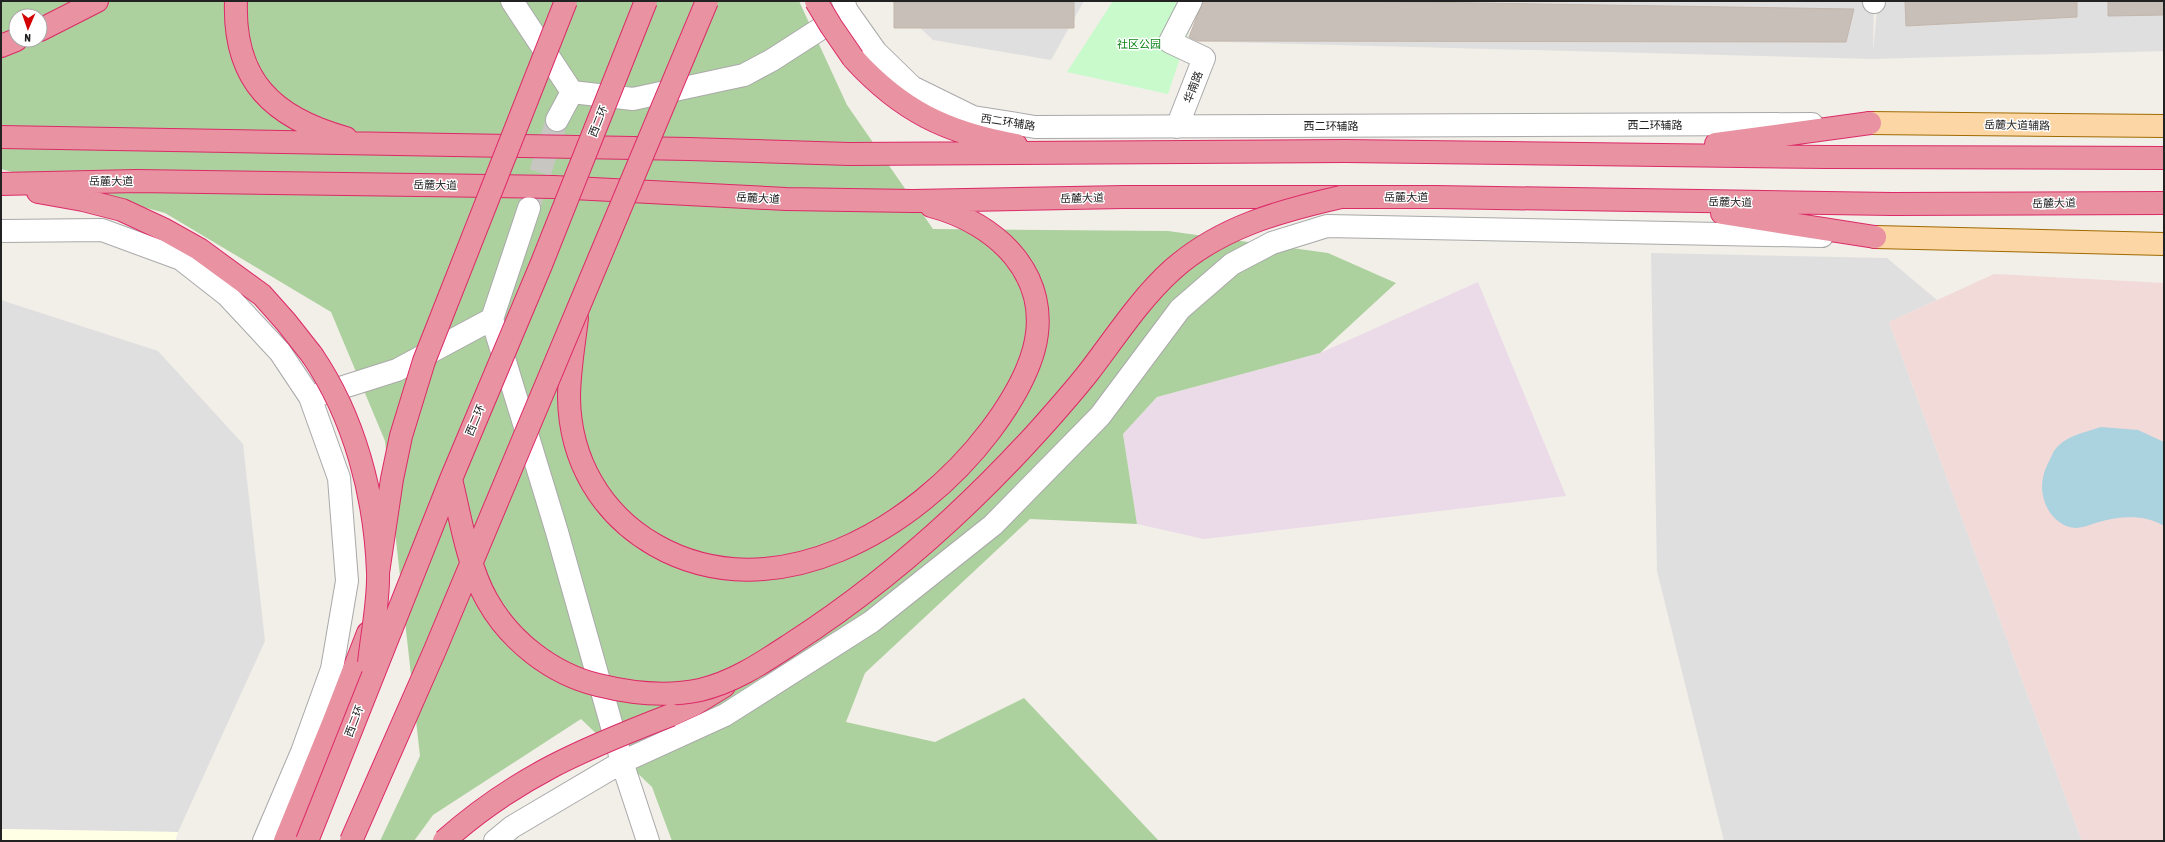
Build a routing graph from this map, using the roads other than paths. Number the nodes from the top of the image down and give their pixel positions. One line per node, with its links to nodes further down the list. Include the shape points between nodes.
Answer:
1 (97, 1): 10 (highway)
2 (236, 1): 17 (highway, via 235,18 239,47 248,72 261,92 301,122)
3 (512, 1): 11 (street)
4 (566, 1): 35 (highway, bridge, via 424,361 401,436)
5 (707, 1): 31 (highway, bridge)
6 (816, 1): 18 (highway, bridge, via 853,58 871,78 894,97 944,126 1005,143)
7 (1191, 1): 15 (street, 华南路, via 1170,42 1204,58)
8 (645, 3): 34 (highway, 西二环, bridge, via 541,265)
9 (845, 6): 11 (street, via 772,60 744,75 633,99); 15 (street, 西二环辅路, via 876,52 912,87 973,117 1035,127)
10 (48, 26)
11 (572, 92): 12 (street)
12 (557, 120)
13 (1870, 123): 14 (main road, 岳麓大道辅路); 15 (street, 西二环辅路); 19 (highway)
14 (2164, 126)
15 (1177, 127)
16 (1, 137): 17 (highway)
17 (372, 145): 18 (highway, via 849,154)
18 (1062, 154): 19 (highway, via 1337,151)
19 (1644, 154): 20 (highway)
20 (2164, 158)
21 (1, 184): 24 (highway, 岳麓大道, via 137,181 554,187 786,199)
22 (1, 188): 35 (highway, bridge, via 58,195 122,210 199,249 262,295 286,322 329,380 360,457 372,511)
23 (1341, 197): 24 (highway, 岳麓大道); 25 (highway, 岳麓大道); 37 (highway, bridge, via 1288,209 1245,223 1206,244 1173,269 1153,288 1086,375 1039,430 935,535 831,618)
24 (912, 201): 31 (highway, via 958,215 983,227 1003,242 1020,261 1036,303 1038,326 1034,349 1024,375 1003,414 979,446 949,478 921,503 864,540 838,551 785,566 737,570 685,559 626,526 611,511 593,485 577,451 569,397)
25 (1646, 201): 26 (highway, 岳麓大道, via 1892,204); 29 (highway)
26 (2164, 203)
27 (529, 208): 32 (street)
28 (1, 231): 33 (street, via 102,230 181,259 227,296 280,352)
29 (1875, 237): 30 (main road); 39 (street, via 1327,226 1272,243 1232,264 1180,309 1100,416 993,525 871,622 732,711)
30 (2164, 244)
31 (577, 315): 43 (highway, bridge)
32 (492, 319): 33 (street, via 397,370); 39 (street, via 557,532)
33 (310, 397): 40 (street, via 339,478 347,581 332,669 302,752)
34 (451, 479): 37 (highway, bridge, via 474,571 486,600 506,627 543,661 563,674 621,691 677,693 700,690); 38 (highway, 西二环, bridge)
35 (378, 573): 36 (highway, bridge)
36 (375, 607): 38 (highway, bridge); 41 (highway, bridge, via 359,660)
37 (743, 674): 44 (highway, bridge, via 693,705 579,751 537,773 501,795)
38 (367, 688): 42 (highway, 西二环, bridge)
39 (622, 762): 45 (street, via 512,828); 46 (street)
40 (264, 841)
41 (285, 841)
42 (308, 841)
43 (351, 841)
44 (444, 841)
45 (495, 841)
46 (648, 841)

